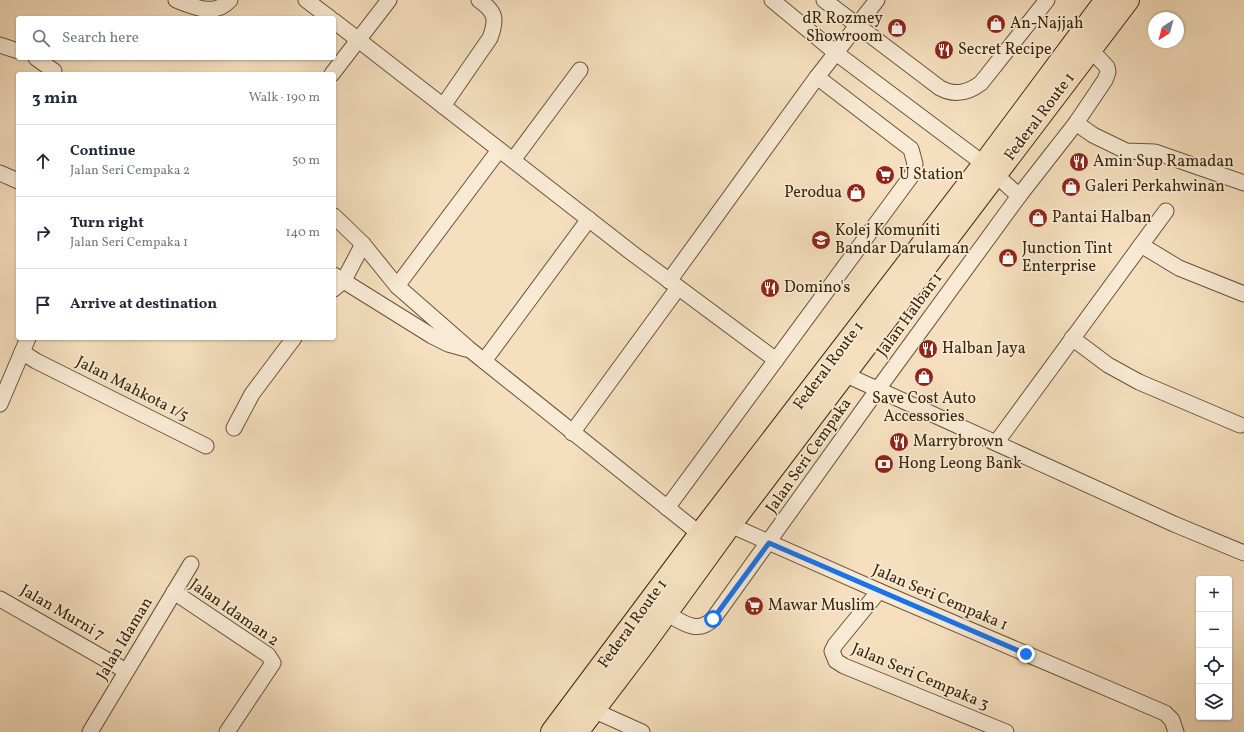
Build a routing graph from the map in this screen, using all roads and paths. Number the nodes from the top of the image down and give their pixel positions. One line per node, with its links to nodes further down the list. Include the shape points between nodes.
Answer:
1 (176, 0): 2 (street, via 210,10 224,6)
2 (230, 0)
3 (306, 0): 12 (street)
4 (389, 0): 15 (street)
5 (479, 0): 25 (street, via 492,12 495,19 494,27 490,38)
6 (772, 0): 19 (street)
7 (824, 0): 14 (street)
8 (877, 0): 14 (street)
9 (1047, 0): 14 (street, via 981,84 973,90 960,93 940,88)
10 (1106, 0): 29 (highway, Federal Route 1)
11 (1128, 0): 18 (highway, Federal Route 1)
12 (327, 16)
13 (336, 23): 15 (street)
14 (858, 25): 19 (street)
15 (359, 40): 23 (street); 25 (street)
16 (0, 45): 17 (street)
17 (16, 50)
18 (1091, 50): 26 (street, Jalan Halban 1, via 1104,62 1108,72); 29 (highway, Federal Route 1)
19 (836, 53): 24 (street); 29 (street)
20 (39, 60): 22 (street)
21 (580, 70): 28 (street)
22 (54, 71)
23 (334, 72)
24 (817, 77): 40 (street); 49 (street, via 911,149 915,164 912,175)
25 (443, 106): 27 (street)
26 (1076, 123): 32 (street, via 1093,135 1126,151 1155,152); 33 (street, Jalan Halban 1)
27 (499, 150): 28 (street); 41 (street)
28 (513, 160): 36 (street)
29 (990, 169): 33 (street); 50 (highway, Federal Route 1); 60 (highway, Federal Route 1)
30 (0, 174): 31 (street)
31 (16, 180)
32 (1244, 183)
33 (1019, 196): 51 (street, Jalan Halban 1)
34 (1166, 211): 38 (street)
35 (336, 218): 37 (street)
36 (589, 219): 40 (street); 48 (street)
37 (363, 244): 39 (street); 41 (street)
38 (1141, 245): 42 (street, via 1179,268); 43 (street)
39 (337, 281): 46 (street, via 432,336 448,344)
40 (674, 284): 49 (street); 55 (street)
41 (397, 286): 46 (street)
42 (1244, 294)
43 (1072, 338): 53 (street, via 1108,365 1139,382); 56 (street)
44 (27, 340): 47 (street)
45 (292, 340): 54 (street, via 252,394)
46 (469, 349): 48 (street)
47 (22, 352): 52 (street); 57 (street, Jalan Mahkota 1/5, via 43,365)
48 (484, 360): 55 (street)
49 (776, 360): 58 (street)
50 (844, 374): 51 (street); 59 (highway, Federal Route 1)
51 (878, 389): 56 (street); 61 (street, Jalan Seri Cempaka)
52 (0, 404)
53 (1240, 425)
54 (234, 428)
55 (572, 433): 58 (street)
56 (996, 443): 62 (street)
57 (206, 446)
58 (667, 508): 60 (street)
59 (730, 525): 61 (street, Jalan Seri Cempaka 1); 67 (highway, Federal Route 1)
60 (700, 534): 69 (highway, Federal Route 1)
61 (769, 543): 65 (street, Jalan Seri Cempaka 1); 67 (street, Jalan Seri Cempaka, via 707,625 692,627)
62 (1244, 553)
63 (190, 564): 64 (street, Jalan Idaman)
64 (174, 592): 68 (street, Jalan Idaman); 71 (street, Jalan Idaman 2, via 268,655 273,663)
65 (879, 592): 75 (street, Jalan Seri Cempaka 3, via 835,645 832,651 836,661); 76 (street, Jalan Seri Cempaka 1, via 1165,713 1172,720)
66 (0, 598): 68 (street, Jalan Murni 7)
67 (666, 613): 69 (highway, Federal Route 1)
68 (126, 671): 70 (street, Jalan Idaman)
69 (584, 706): 72 (highway, Federal Route 1); 73 (highway, Federal Route 1); 74 (street)
70 (90, 732)
71 (227, 732)
72 (552, 732)
73 (576, 732)
74 (642, 732)
75 (1006, 732)
76 (1176, 732)

